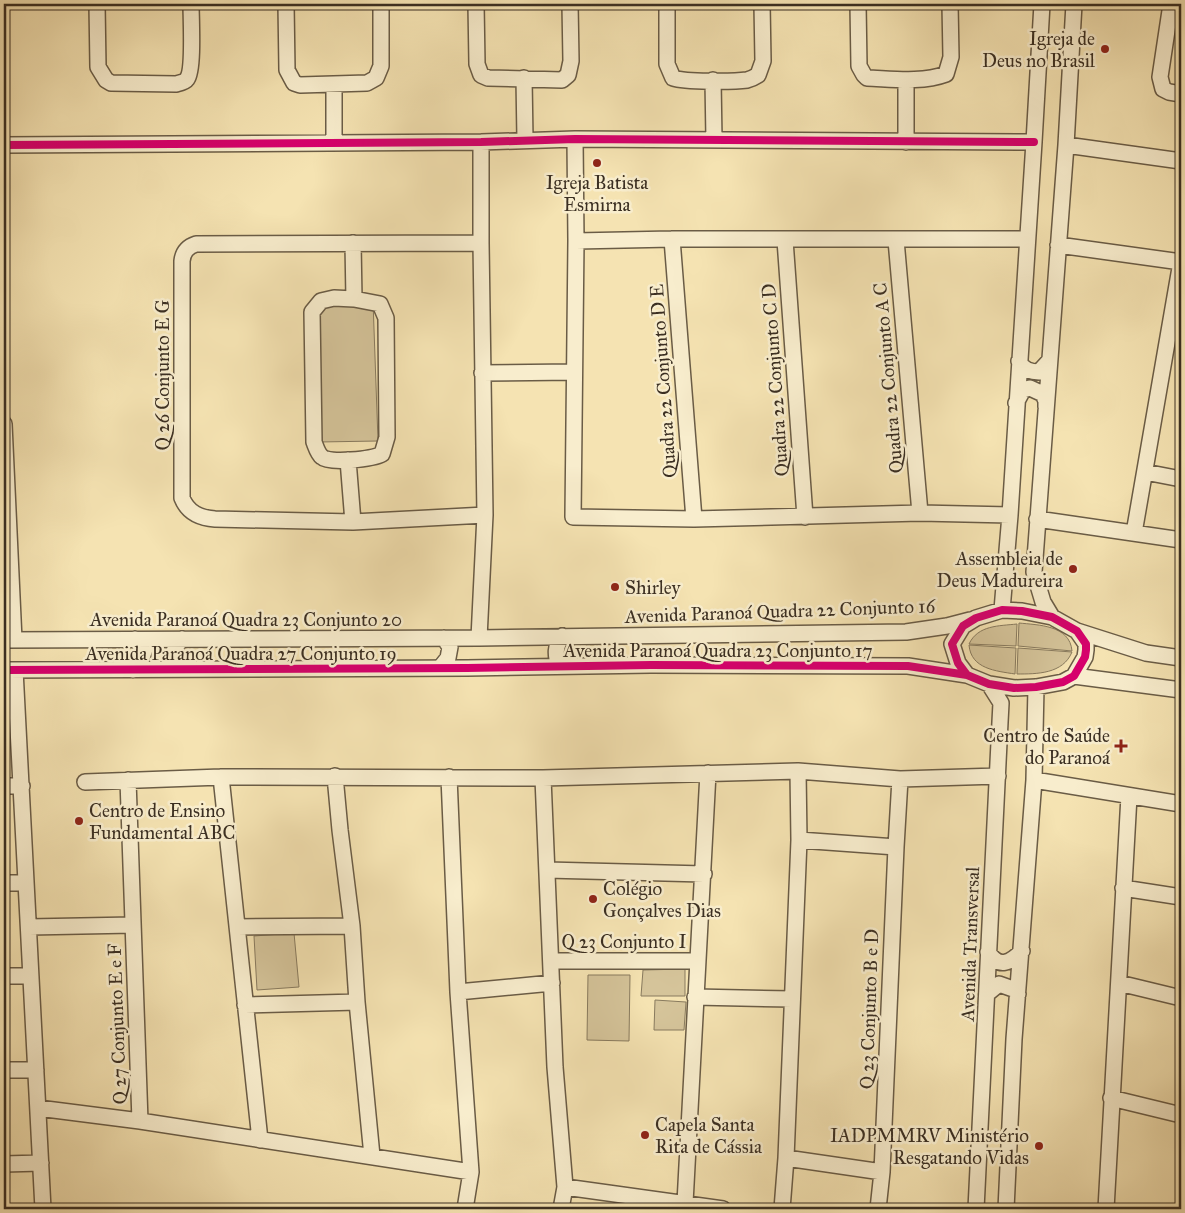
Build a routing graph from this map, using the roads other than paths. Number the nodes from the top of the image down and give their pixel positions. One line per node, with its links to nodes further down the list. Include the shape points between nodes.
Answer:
1 (97, 4): 2 (street, via 98,66 106,80 176,84 188,78 191,66)
2 (191, 4)
3 (286, 4): 17 (street, via 287,70 294,83)
4 (381, 4): 17 (street, via 381,66 376,78 367,82)
5 (476, 4): 14 (street, via 477,64 481,75 488,78)
6 (570, 4): 14 (street, via 571,61 568,75 562,80)
7 (668, 4): 15 (street, via 667,64 672,78)
8 (762, 4): 15 (street, via 763,62 758,76 749,80)
9 (858, 4): 16 (street, via 860,66 864,75 867,78)
10 (950, 4): 16 (street, via 951,57 946,74)
11 (1042, 4): 24 (street)
12 (1074, 4): 27 (street)
13 (1170, 4): 18 (street, via 1160,76 1163,89)
14 (524, 78): 20 (street)
15 (713, 80): 21 (street)
16 (906, 80): 23 (street)
17 (334, 84): 25 (street)
18 (1181, 94)
19 (575, 139): 20 (street); 21 (street); 33 (street)
20 (525, 140): 22 (street)
21 (714, 140): 23 (street)
22 (481, 142): 25 (street); 35 (street)
23 (906, 142): 24 (street)
24 (1034, 142): 30 (street)
25 (334, 143): 26 (street)
26 (4, 145)
27 (1066, 145): 28 (street); 36 (street)
28 (1181, 161)
29 (672, 239): 31 (street); 33 (street); 55 (street, Quadra 22 Conjunto D E)
30 (1027, 239): 32 (street); 40 (street)
31 (785, 240): 32 (street); 54 (street, Quadra 22 Conjunto C D)
32 (896, 240): 50 (street, Quadra 22 Conjunto A C)
33 (576, 241): 42 (street)
34 (353, 243): 35 (street); 38 (street); 57 (street, Q 26 Conjunto E G, via 196,244 183,253 182,261 182,498 186,508 202,518 215,520)
35 (481, 243): 43 (street)
36 (1058, 246): 37 (street); 41 (street)
37 (1181, 262): 39 (street)
38 (354, 299): 47 (street, via 380,304 386,318 387,436 382,454); 47 (street, via 321,301 312,312 314,442 326,460)
39 (1176, 321): 48 (street)
40 (1019, 361): 41 (street, via 1029,372 1039,372); 44 (street)
41 (1049, 361): 45 (street)
42 (574, 372): 43 (street); 55 (street, via 573,517)
43 (482, 373): 51 (street)
44 (1016, 404): 45 (street, via 1023,390 1030,388 1043,394); 52 (street)
45 (1046, 408): 56 (street)
46 (4, 424): 53 (street)
47 (348, 460): 57 (street)
48 (1145, 472): 49 (street); 58 (street)
49 (1181, 478)
50 (920, 513): 52 (street); 54 (street)
51 (485, 515): 57 (street); 66 (street)
52 (1010, 515): 60 (street)
53 (6, 517): 69 (street)
54 (805, 517): 55 (street)
55 (694, 519)
56 (1037, 519): 58 (street); 61 (street, via 1034,572 1043,602)
57 (353, 522)
58 (1134, 533): 59 (street)
59 (1181, 540)
60 (1002, 610): 61 (street); 62 (street)
61 (1052, 617): 63 (street)
62 (976, 618): 64 (street, Avenida Paranoá Quadra 22 Conjunto 16, via 906,632); 77 (street, via 963,626 952,644 958,663)
63 (1077, 631): 70 (street, via 1146,653); 78 (street, via 1086,644 1086,650)
64 (562, 636): 66 (street, Avenida Paranoá Quadra 23 Conjunto 20); 71 (street, via 556,645)
65 (444, 638): 66 (street, Avenida Paranoá Quadra 23 Conjunto 20); 68 (street, Avenida Paranoá Quadra 23 Conjunto 20); 72 (street, via 450,647 448,658)
66 (479, 638)
67 (135, 639): 68 (street, Avenida Paranoá Quadra 23 Conjunto 20); 69 (street, Avenida Paranoá Quadra 23 Conjunto 20); 76 (street, via 145,649 140,663)
68 (182, 639): 74 (street, via 173,653 175,662)
69 (9, 640)
70 (1181, 658)
71 (559, 666): 73 (street, Avenida Paranoá Quadra 23 Conjunto 17); 77 (street, Avenida Paranoá Quadra 23 Conjunto 17, via 908,666)
72 (440, 668): 73 (street, Avenida Paranoá Quadra 27 Conjunto 19); 74 (street, Avenida Paranoá Quadra 27 Conjunto 19)
73 (467, 668)
74 (182, 669): 76 (street, Avenida Paranoá Quadra 27 Conjunto 19)
75 (9, 670): 76 (street, Avenida Paranoá Quadra 27 Conjunto 19); 94 (street)
76 (132, 670)
77 (967, 675): 79 (street)
78 (1074, 676): 80 (street); 81 (street)
79 (989, 684): 80 (street); 86 (street, Avenida Transversal, via 1001,703)
80 (1036, 687): 91 (street)
81 (1181, 690)
82 (798, 771): 83 (street); 89 (street); 97 (street)
83 (708, 774): 88 (street); 100 (street)
84 (221, 776): 85 (street); 90 (street); 108 (street)
85 (335, 776): 87 (street); 106 (street)
86 (998, 776): 89 (street); 110 (street, Avenida Transversal)
87 (449, 777): 88 (street); 117 (street)
88 (543, 778): 99 (street)
89 (900, 779): 98 (street, Q 23 Conjunto B e D)
90 (128, 780): 92 (street); 105 (street, Q 27 Conjunto E e F)
91 (1034, 780): 95 (street); 109 (street)
92 (85, 782)
93 (4, 786): 94 (street)
94 (22, 786): 102 (street)
95 (1129, 796): 96 (street); 103 (street)
96 (1181, 804)
97 (799, 840): 98 (street); 122 (street)
98 (896, 847): 137 (street, Q 23 Conjunto B e D)
99 (547, 870): 100 (street); 111 (street)
100 (704, 874): 112 (street)
101 (4, 883): 102 (street)
102 (26, 883): 107 (street)
103 (1123, 888): 104 (street); 116 (street)
104 (1181, 897)
105 (133, 925): 107 (street); 130 (street, Q 27 Conjunto E e F)
106 (352, 926): 108 (street); 123 (street)
107 (29, 927): 114 (street)
108 (237, 927): 124 (street)
109 (1022, 951): 110 (street, via 1012,962 1002,963 993,960); 119 (street)
110 (988, 952): 118 (street, Avenida Transversal)
111 (551, 961): 112 (street, Q 23 Conjunto I); 115 (street)
112 (697, 961): 120 (street)
113 (4, 976): 114 (street)
114 (31, 976): 126 (street)
115 (552, 983): 117 (street); 138 (street)
116 (1119, 983): 121 (street); 127 (street)
117 (458, 992): 136 (street)
118 (988, 993): 119 (street, via 999,984); 146 (street, Avenida Transversal)
119 (1018, 994): 147 (street)
120 (695, 997): 122 (street); 139 (street)
121 (1181, 998)
122 (792, 999): 133 (street)
123 (357, 1002): 124 (street); 132 (street)
124 (245, 1005): 131 (street)
125 (4, 1070): 126 (street)
126 (36, 1070): 128 (street)
127 (1111, 1098): 129 (street); 148 (street)
128 (38, 1108): 130 (street); 134 (street)
129 (1181, 1115)
130 (140, 1121): 131 (street)
131 (260, 1140): 132 (street)
132 (372, 1156): 136 (street)
133 (786, 1158): 137 (street); 144 (street)
134 (41, 1163): 135 (street); 140 (street)
135 (4, 1164)
136 (471, 1172): 141 (street)
137 (882, 1172): 145 (street, Q 23 Conjunto B e D)
138 (565, 1187): 139 (street); 142 (street)
139 (685, 1203): 143 (street)
140 (43, 1209)
141 (465, 1209)
142 (561, 1209)
143 (723, 1209)
144 (782, 1209)
145 (878, 1209)
146 (976, 1209)
147 (1006, 1209)
148 (1106, 1209)

